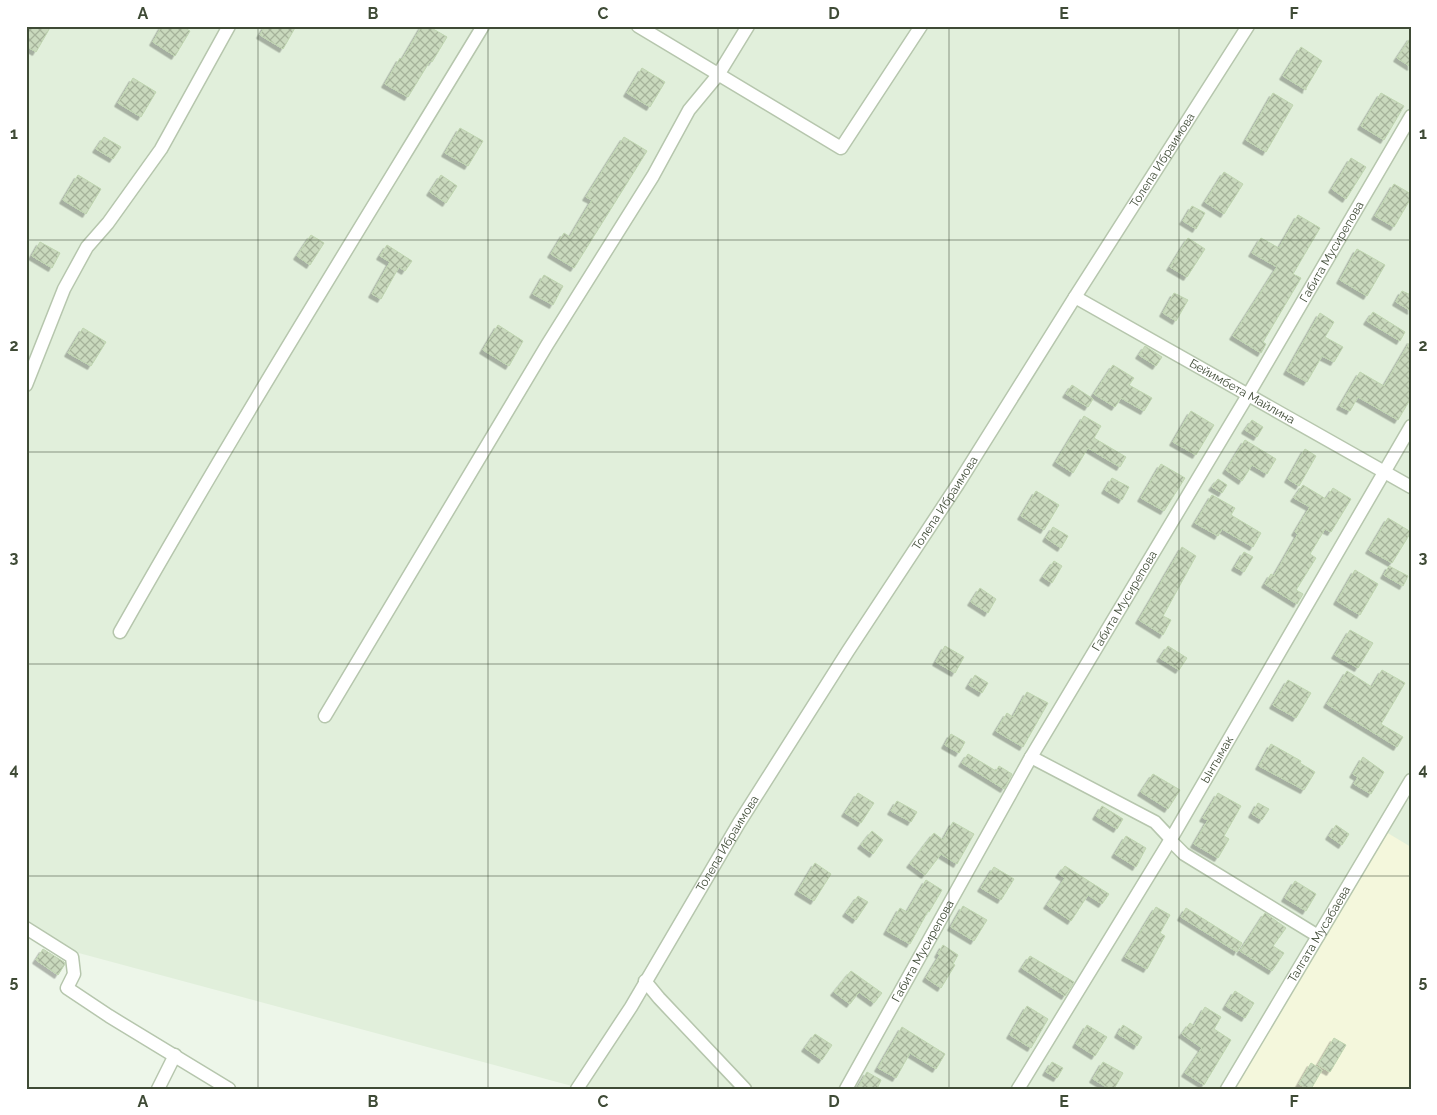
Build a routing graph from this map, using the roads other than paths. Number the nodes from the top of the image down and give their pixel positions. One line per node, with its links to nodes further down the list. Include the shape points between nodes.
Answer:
1 (229, 26): 10 (street, via 161,149 87,248 64,289)
2 (483, 26): 15 (street, via 250,408)
3 (638, 26): 7 (street)
4 (748, 26): 7 (street)
5 (921, 26): 7 (street, via 841,148)
6 (1248, 26): 9 (street, Толепа Ибраимова)
7 (718, 75): 16 (street, via 689,110 653,176 547,345)
8 (1411, 116): 11 (street, Габита Мусирепова)
9 (1075, 297): 11 (street, Бейимбета Майлина); 23 (street, Толепа Ибраимова, via 744,815)
10 (26, 385)
11 (1248, 395): 13 (street, Бейимбета Майлина); 17 (street, Габита Мусирепова)
12 (1411, 426): 13 (street, Ынтымак)
13 (1384, 472): 14 (street, Бейимбета Майлина); 20 (street, Ынтымак)
14 (1411, 486)
15 (120, 632)
16 (326, 716)
17 (1031, 757): 20 (street, via 1155,822); 31 (street, Габита Мусирепова)
18 (1411, 780): 19 (street, Талгата Мусабаева)
19 (1407, 794): 22 (street, Талгата Мусабаева)
20 (1171, 840): 22 (street, via 1184,854); 32 (street, Ынтымак)
21 (26, 928): 26 (street, via 72,957 74,974 68,988)
22 (1318, 936): 33 (street, Талгата Мусабаева)
23 (645, 982): 24 (street, Толепа Ибраимова); 25 (street)
24 (637, 996): 25 (street); 29 (street, Толепа Ибраимова)
25 (659, 998): 30 (street)
26 (175, 1055): 27 (street); 28 (street)
27 (158, 1089)
28 (229, 1089)
29 (577, 1089)
30 (745, 1089)
31 (846, 1089)
32 (1018, 1089)
33 (1227, 1089)

